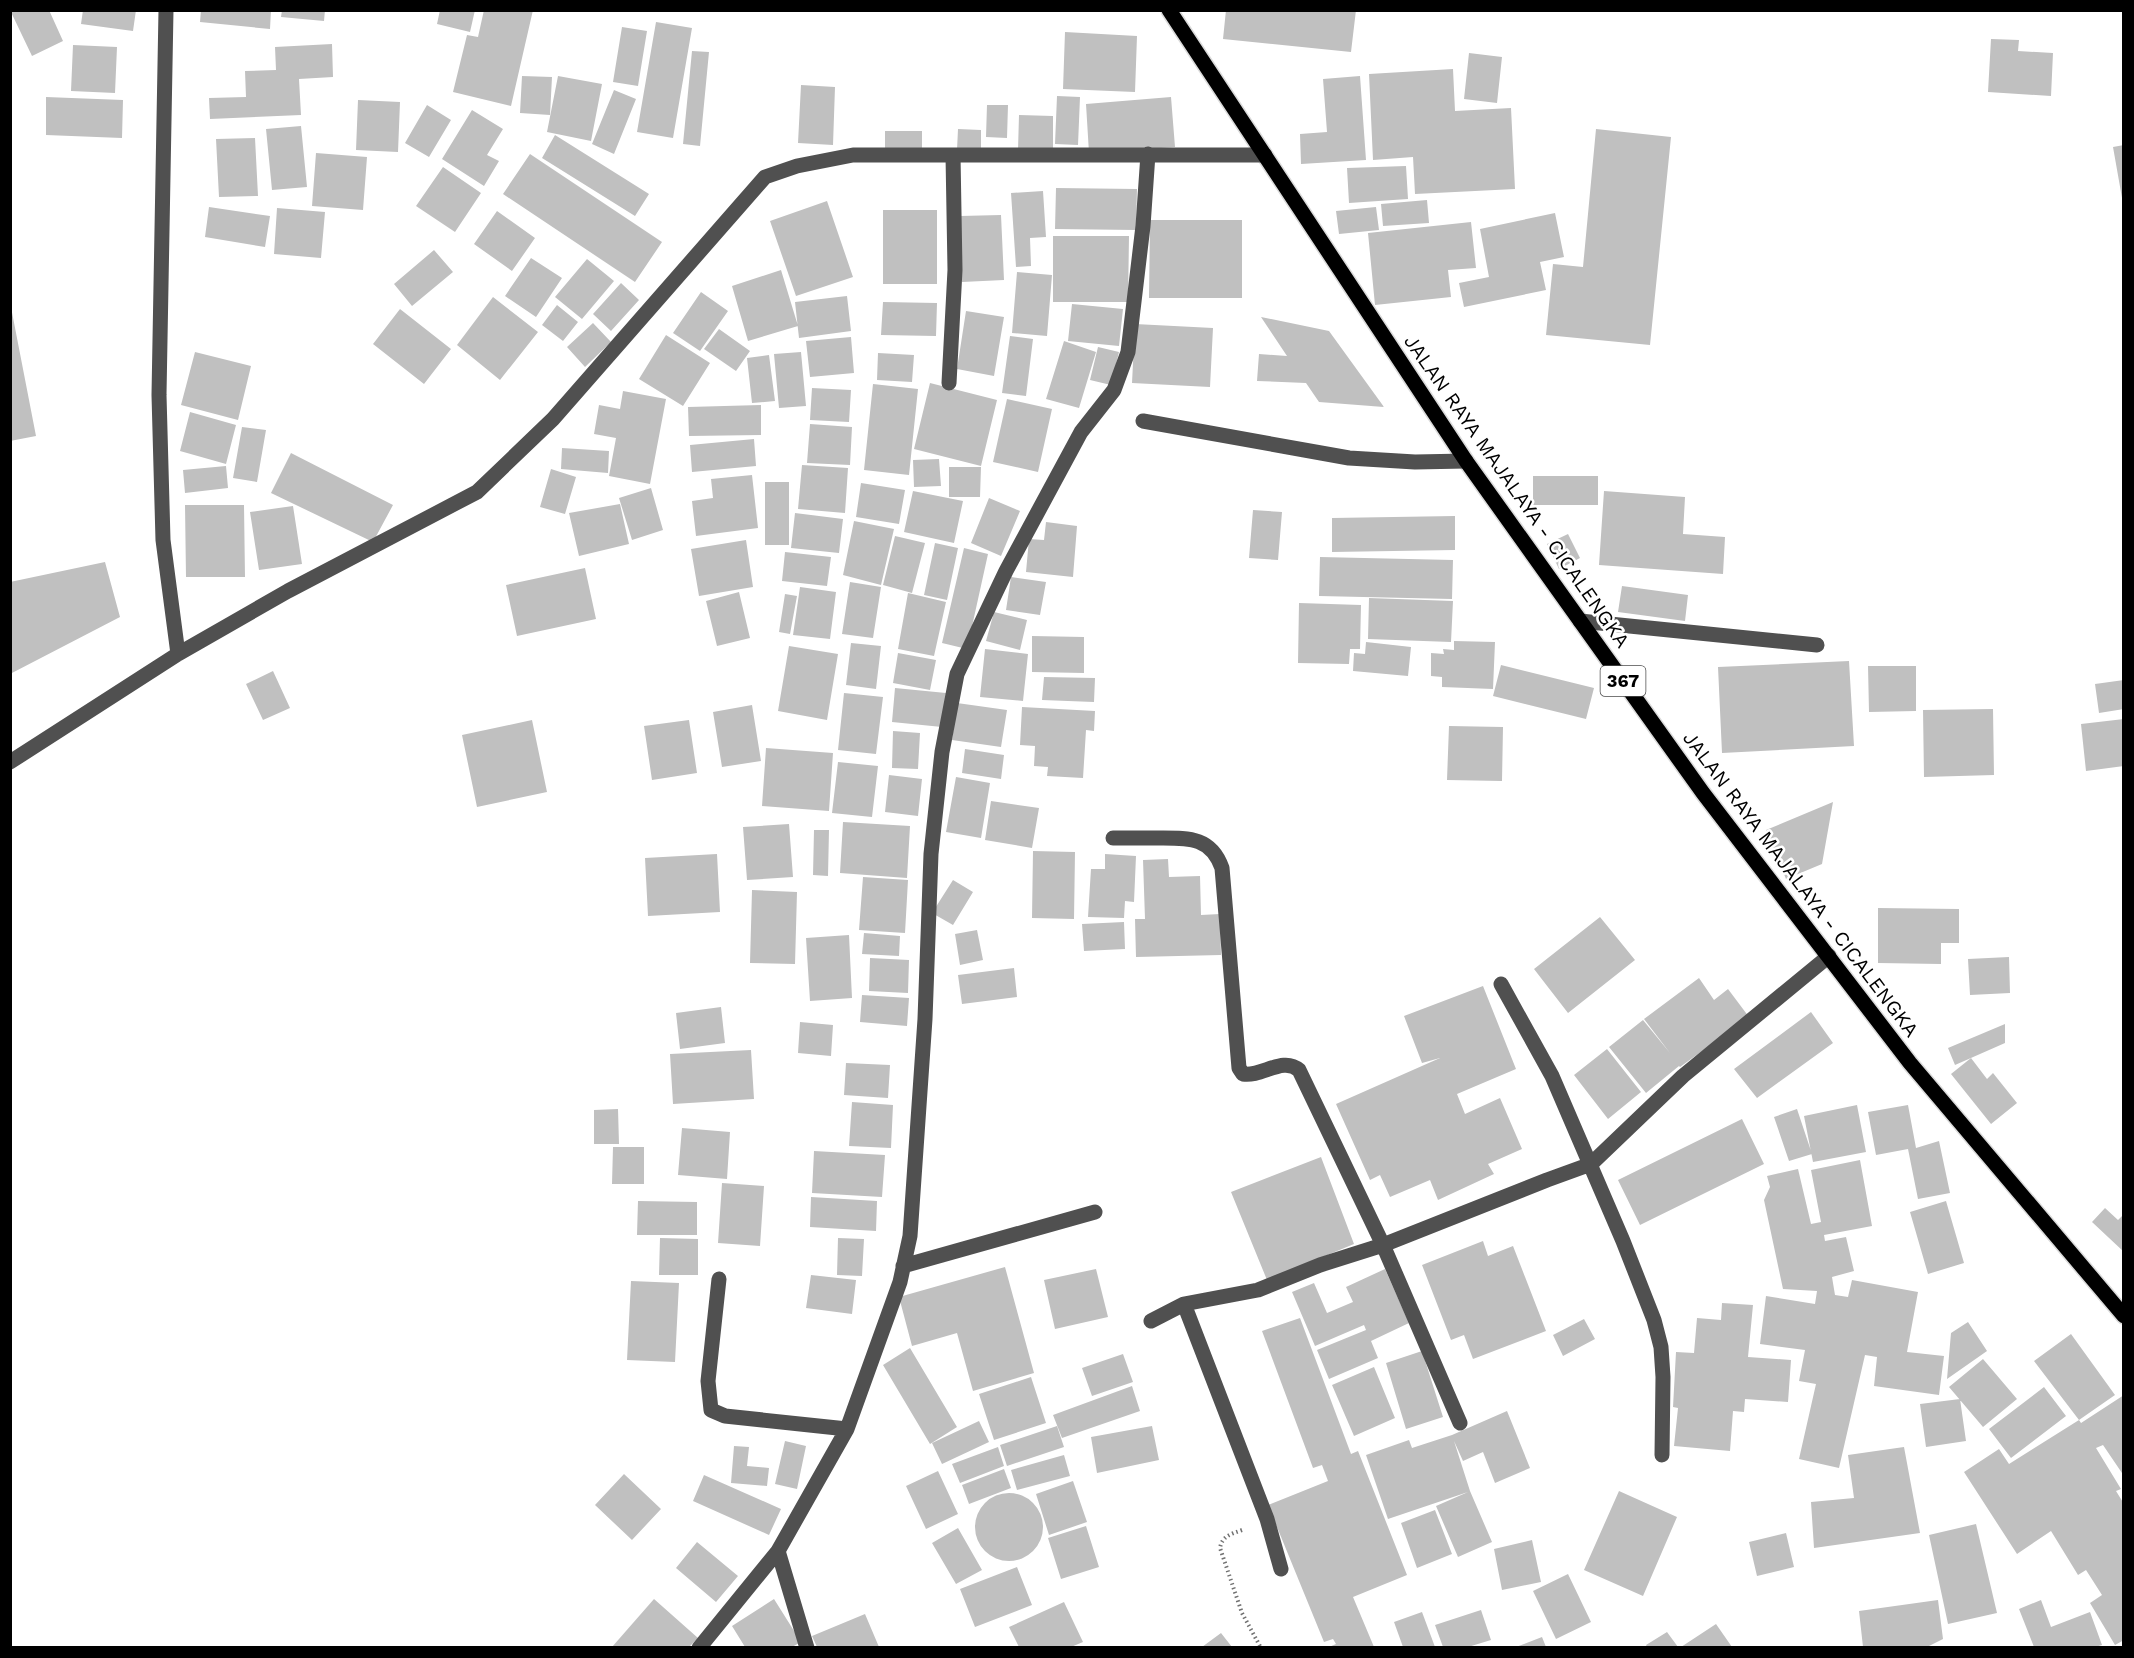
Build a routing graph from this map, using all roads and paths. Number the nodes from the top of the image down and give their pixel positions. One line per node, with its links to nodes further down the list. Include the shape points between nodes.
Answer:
1 (166, 10): 11 (street, via 159,395 164,540)
2 (1169, 10): 4 (main road, JALAN RAYA MAJALAYA - CICALENGKA / 367)
3 (1148, 154): 4 (street); 5 (street); 19 (street, via 1128,352 1118,380 1081,432 1006,571 957,674 942,752 932,854 910,1236)
4 (1265, 154): 8 (main road, JALAN RAYA MAJALAYA - CICALENGKA / 367)
5 (953, 155): 6 (street, via 955,270); 11 (street, via 853,155 765,177 554,419 477,492)
6 (948, 383)
7 (1143, 421): 8 (street, via 1349,458)
8 (1466, 461): 9 (main road, JALAN RAYA MAJALAYA - CICALENGKA / 367)
9 (1580, 621): 10 (street); 14 (main road, JALAN RAYA MAJALAYA - CICALENGKA / 367, via 1703,793)
10 (1817, 645)
11 (178, 654): 12 (street)
12 (10, 762)
13 (1113, 838): 18 (street, via 1195,839 1218,857 1239,1068 1250,1075 1282,1064 1299,1070)
14 (1828, 956): 16 (street, via 1683,1076); 22 (main road, JALAN RAYA MAJALAYA - CICALENGKA / 367, via 1910,1063)
15 (1501, 984): 16 (street, via 1552,1076)
16 (1591, 1164): 18 (street); 26 (street, via 1661,1347)
17 (1095, 1212): 19 (street)
18 (1383, 1245): 21 (street, via 1258,1290); 24 (street)
19 (903, 1266): 25 (street)
20 (719, 1279): 25 (street, via 708,1381 711,1410 725,1416)
21 (1184, 1304): 23 (street); 27 (street)
22 (2124, 1316)
23 (1151, 1321)
24 (1460, 1424)
25 (847, 1429): 28 (street)
26 (1662, 1455)
27 (1267, 1519): 29 (street); 32 (path, via 1226,1537 1220,1548 1242,1613)
28 (778, 1551): 30 (street); 31 (street)
29 (1281, 1569)
30 (699, 1647)
31 (807, 1647)
32 (1261, 1647)

